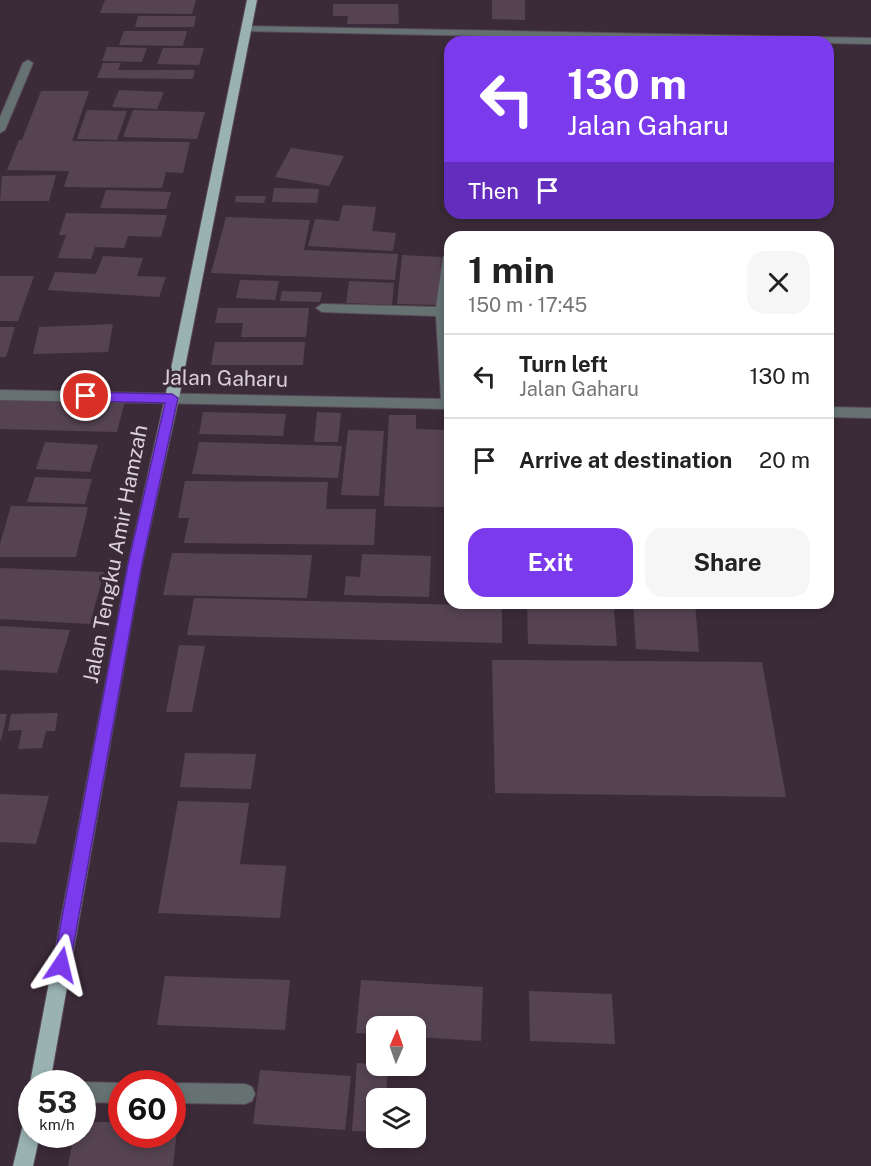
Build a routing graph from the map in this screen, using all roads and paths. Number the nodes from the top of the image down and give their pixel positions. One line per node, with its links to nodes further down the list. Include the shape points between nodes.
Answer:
1 (252, 0): 2 (main road, Jalan Tengku Amir Hamzah)
2 (246, 29): 3 (street); 11 (main road, Jalan Tengku Amir Hamzah)
3 (611, 36)
4 (834, 40): 5 (street)
5 (871, 41)
6 (28, 63): 7 (street)
7 (0, 130)
8 (322, 308): 9 (street)
9 (444, 313)
10 (0, 395): 11 (street, Jalan Gaharu)
11 (172, 398): 12 (street, Jalan Gaharu); 15 (main road, Jalan Tengku Amir Hamzah, via 135,564)
12 (444, 404)
13 (834, 412): 14 (street)
14 (871, 413)
15 (42, 1070)
16 (186, 1093): 17 (street)
17 (245, 1094)
18 (27, 1148): 19 (main road)
19 (23, 1166)

